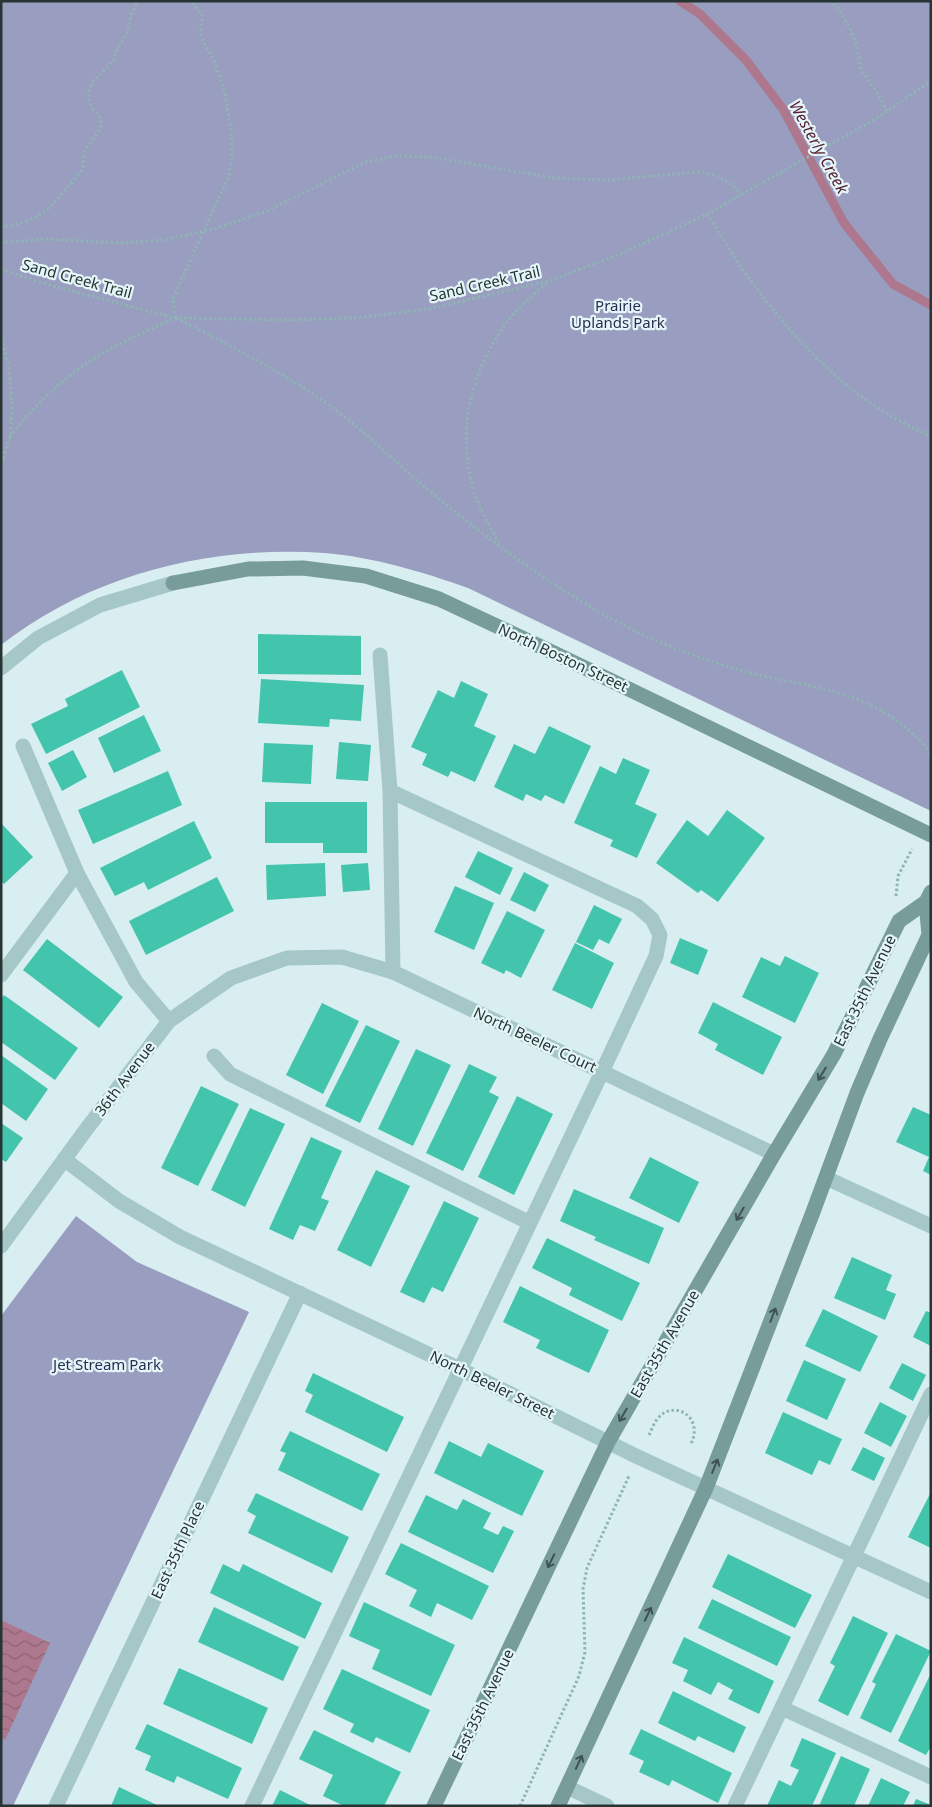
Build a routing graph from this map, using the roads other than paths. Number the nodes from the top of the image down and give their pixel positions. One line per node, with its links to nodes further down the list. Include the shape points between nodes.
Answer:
1 (380, 655): 4 (street)
2 (1, 668): 5 (street, North Boston Street, via 38,638 100,606 173,583 248,569 303,568 366,576 439,599)
3 (23, 746): 6 (street)
4 (390, 791): 9 (street); 13 (street, via 637,906 652,919 660,935 656,956)
5 (931, 835)
6 (77, 873): 10 (street); 11 (street, via 136,982)
7 (928, 897): 14 (street, East 35th Avenue, one-way to 14, via 899,921 834,1054); 16 (street, East 35th Avenue, via 929,935 876,1048)
8 (287, 958): 9 (street, North Beeler Court, via 342,957); 11 (street, 36th Avenue, via 231,978)
9 (393, 972): 13 (street, North Beeler Court)
10 (1, 976)
11 (169, 1022): 15 (street, 36th Avenue)
12 (214, 1056): 17 (street, via 230,1074)
13 (602, 1072): 14 (street, North Beeler Court); 17 (street)
14 (774, 1154): 24 (street, East 35th Avenue, one-way to 24)
15 (64, 1159): 19 (street, 36th Avenue); 20 (street, North Beeler Street, via 119,1201 180,1237)
16 (826, 1178): 18 (street); 25 (street, East 35th Avenue, one-way to 16)
17 (530, 1223): 21 (street)
18 (931, 1226)
19 (1, 1246)
20 (300, 1293): 21 (street, North Beeler Street); 31 (street, East 35th Place)
21 (460, 1369): 24 (street, North Beeler Street); 32 (street)
22 (931, 1394): 23 (street)
23 (927, 1412): 26 (street)
24 (608, 1442): 25 (street, North Beeler Street); 33 (street, East 35th Avenue, one-way to 33)
25 (706, 1488): 26 (street, North Beeler Street); 30 (street, East 35th Avenue, one-way to 25)
26 (853, 1556): 27 (street, North Beeler Street); 28 (street)
27 (931, 1592)
28 (782, 1708): 29 (street); 36 (street)
29 (931, 1777)
30 (568, 1787): 34 (street, East 35th Avenue); 35 (street)
31 (56, 1806)
32 (252, 1806)
33 (434, 1806)
34 (558, 1806)
35 (607, 1806)
36 (735, 1806)

